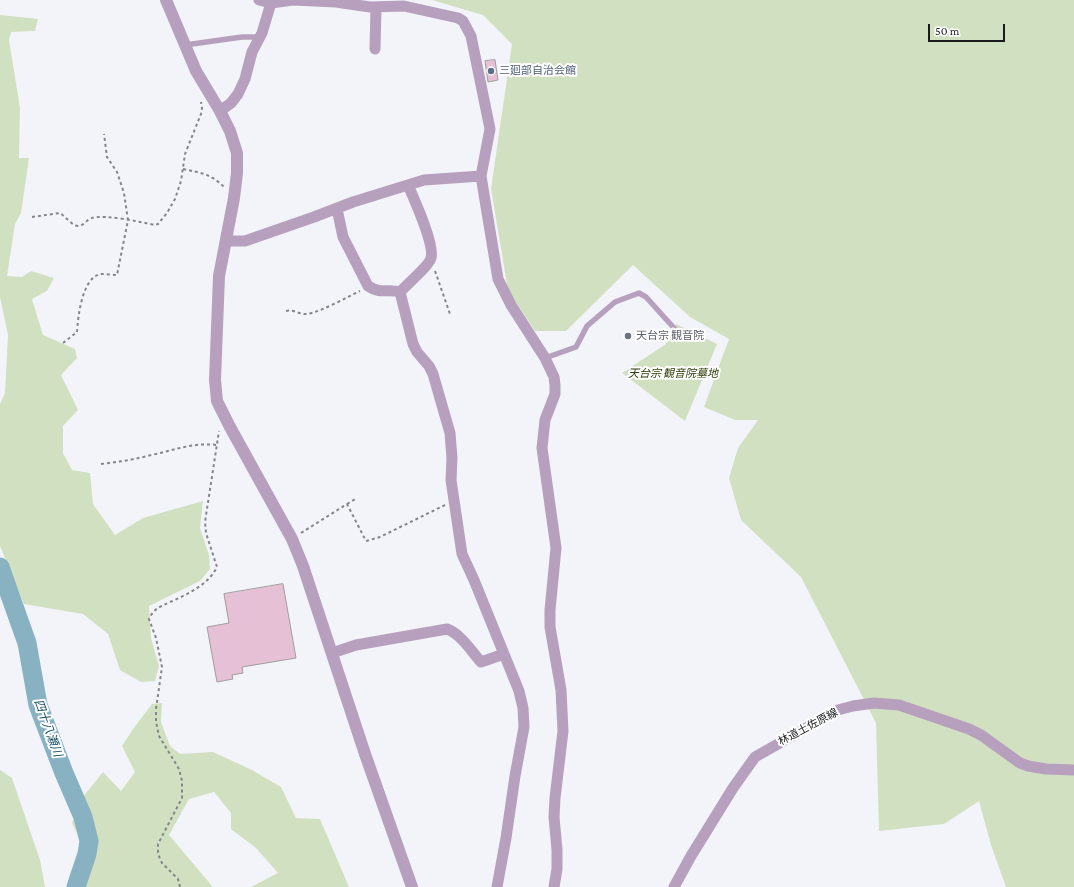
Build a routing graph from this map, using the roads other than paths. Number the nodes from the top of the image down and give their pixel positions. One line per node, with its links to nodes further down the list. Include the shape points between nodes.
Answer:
1 (166, 0): 7 (street)
2 (259, 0): 3 (street)
3 (271, 3): 5 (street, via 293,0 322,1); 6 (street)
4 (403, 3): 5 (street); 10 (street, via 458,18 468,29 490,129)
5 (376, 7): 8 (street)
6 (260, 37): 7 (lane, via 242,37); 9 (street, via 252,52 238,94)
7 (185, 46): 9 (street, via 196,71)
8 (375, 49)
9 (220, 111): 13 (street, via 237,153 234,198)
10 (481, 176): 11 (street, via 424,180); 16 (street, via 498,279 511,305)
11 (408, 185): 12 (street); 14 (street, via 432,252 431,259)
12 (337, 209): 13 (street, via 245,241); 14 (street, via 343,238 368,286 375,291)
13 (226, 241): 17 (street, via 219,276 215,380 217,401 292,539)
14 (400, 292): 18 (street, via 412,344 433,374 450,434 451,480 462,554)
15 (674, 328): 16 (lane, via 646,297 639,294 615,302 587,326 576,347)
16 (545, 358): 22 (street, via 555,385 555,394 544,420 542,448 556,548 550,627 561,690 563,731 555,798 557,869)
17 (332, 653): 18 (street, via 370,642 447,629 457,635 481,662); 20 (street)
18 (504, 654): 21 (street, via 519,691 524,727)
19 (1074, 770): 23 (street, 林道土佐原線, via 1024,765 969,729 899,705 874,702 848,707 838,710 755,756 729,794)
20 (412, 887)
21 (497, 887)
22 (554, 887)
23 (674, 887)

